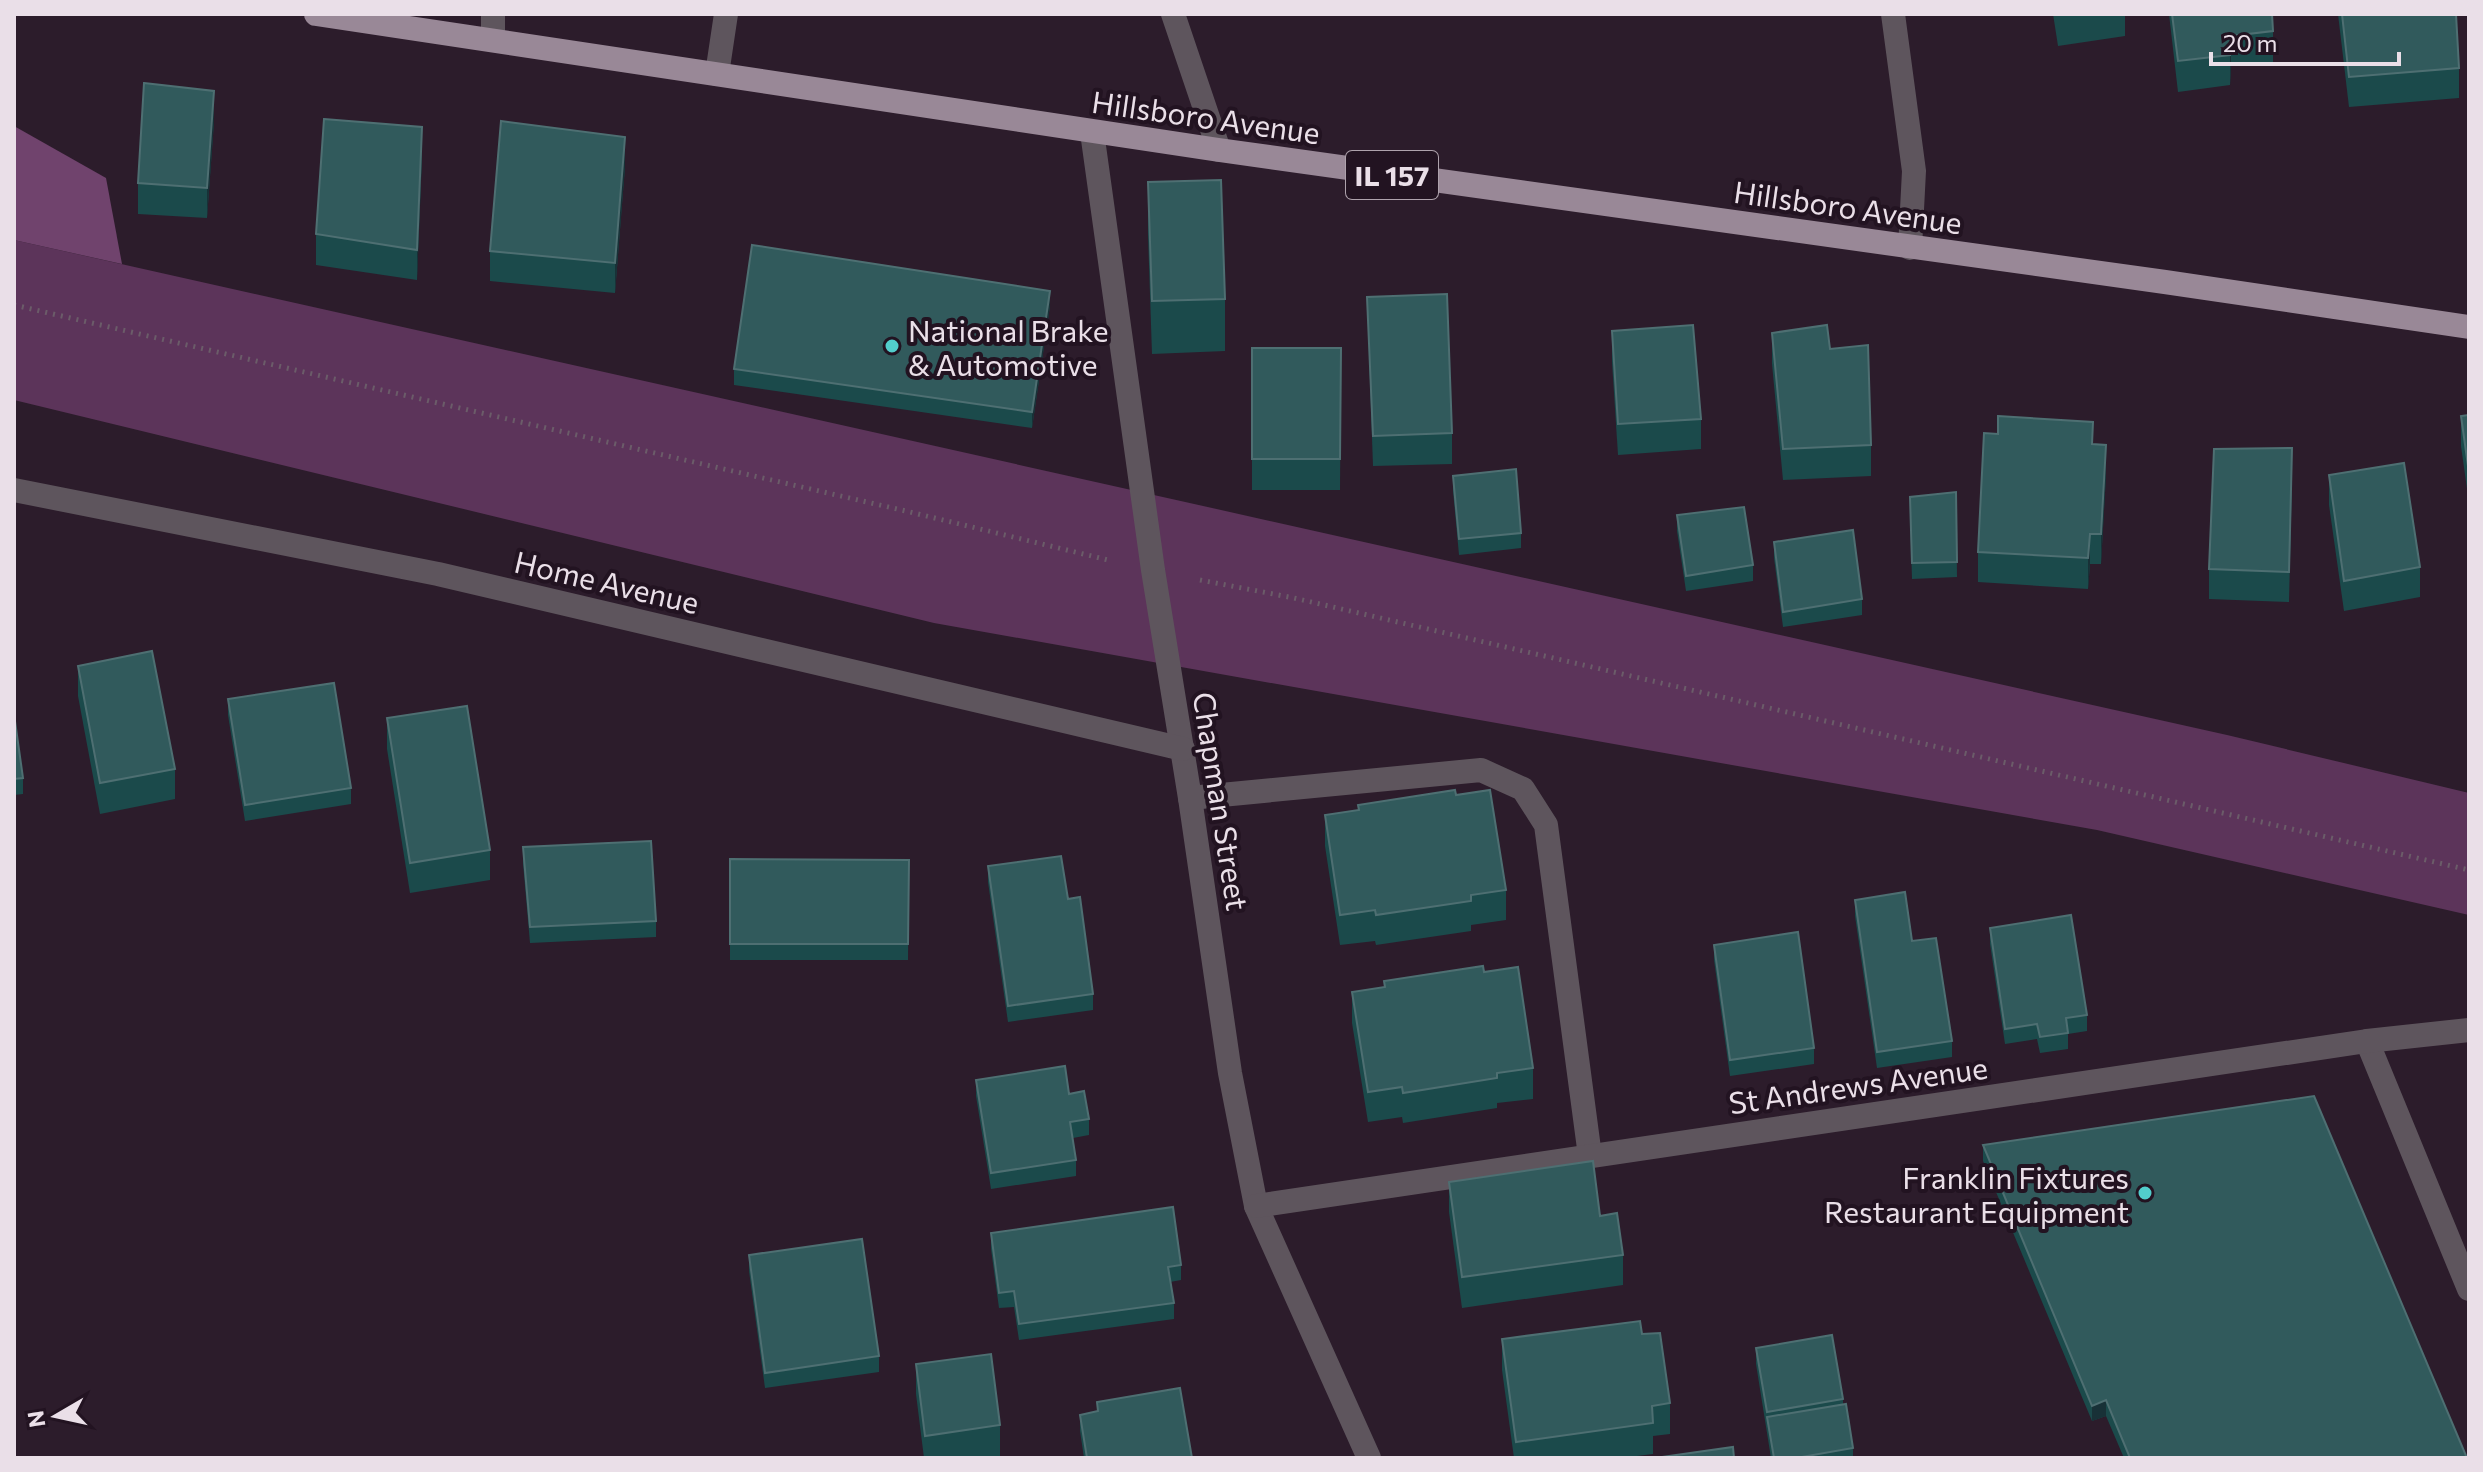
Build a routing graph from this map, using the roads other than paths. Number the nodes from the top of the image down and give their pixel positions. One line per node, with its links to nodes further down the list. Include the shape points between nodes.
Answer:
1 (493, 14): 6 (street)
2 (726, 14): 7 (street)
3 (1173, 14): 9 (street)
4 (1893, 14): 10 (street, via 1914,171)
5 (327, 15): 6 (main road, Hillsboro Avenue / IL 157)
6 (493, 40): 7 (main road, Hillsboro Avenue / IL 157)
7 (717, 74): 8 (main road, Hillsboro Avenue / IL 157)
8 (1092, 132): 9 (main road, Hillsboro Avenue / IL 157); 13 (street, Chapman Street)
9 (1219, 150): 10 (main road, Hillsboro Avenue / IL 157)
10 (1910, 248): 11 (main road, Hillsboro Avenue / IL 157)
11 (2469, 327)
12 (14, 490): 13 (street, Home Avenue, via 438,574)
13 (1183, 749): 14 (street, Chapman Street)
14 (1190, 798): 17 (street, via 1481,770 1523,789 1546,825); 18 (street, Chapman Street, via 1230,1073)
15 (2469, 1030): 16 (street, St Andrews Avenue)
16 (2367, 1041): 17 (street, St Andrews Avenue); 19 (street)
17 (1590, 1156): 18 (street, St Andrews Avenue)
18 (1256, 1206): 20 (street, Chapman Street)
19 (2469, 1289)
20 (1369, 1458)

